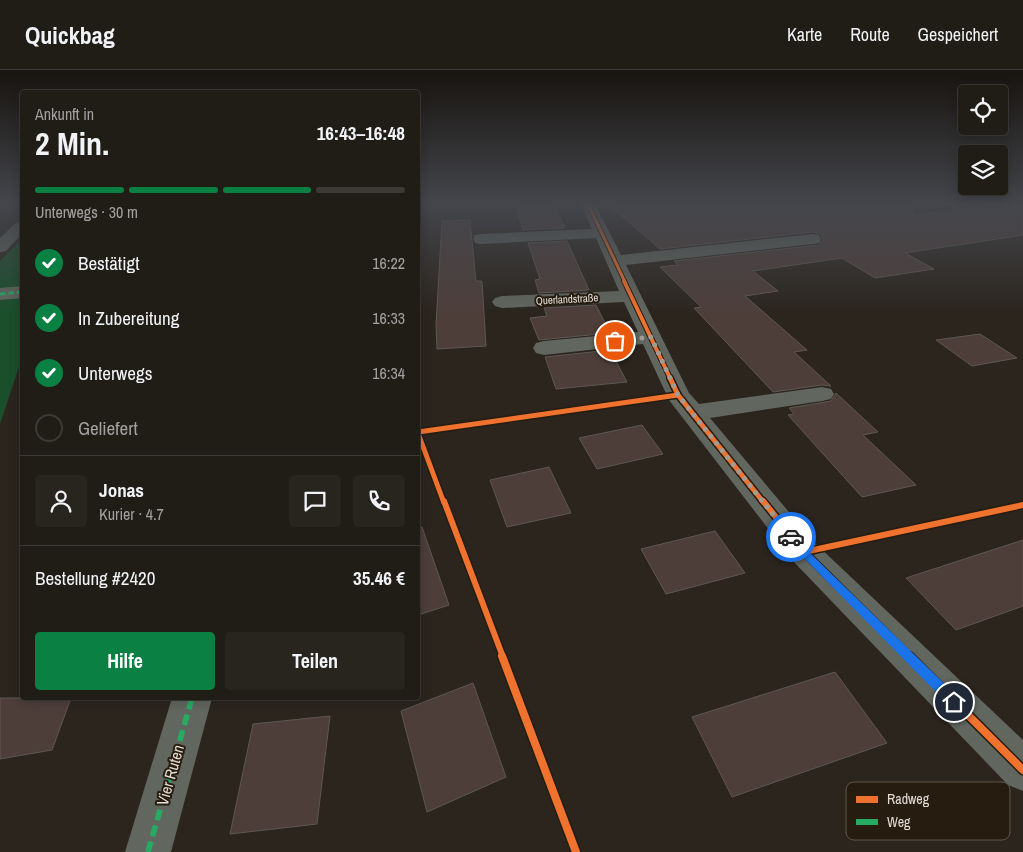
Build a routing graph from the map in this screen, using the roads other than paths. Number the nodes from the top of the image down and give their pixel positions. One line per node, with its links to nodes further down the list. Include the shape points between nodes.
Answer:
1 (605, 240): 3 (street)
2 (800, 240): 3 (street)
3 (616, 261): 6 (street)
4 (20, 292): 5 (street)
5 (0, 294)
6 (632, 296): 7 (street, Querlandstraße); 8 (street)
7 (502, 302)
8 (651, 337): 9 (street); 11 (street, via 678,395)
9 (544, 348)
10 (822, 394): 11 (street)
11 (692, 413): 13 (street, via 804,552)
12 (191, 700): 14 (street, Vier Ruten)
13 (1023, 770)
14 (148, 852)

